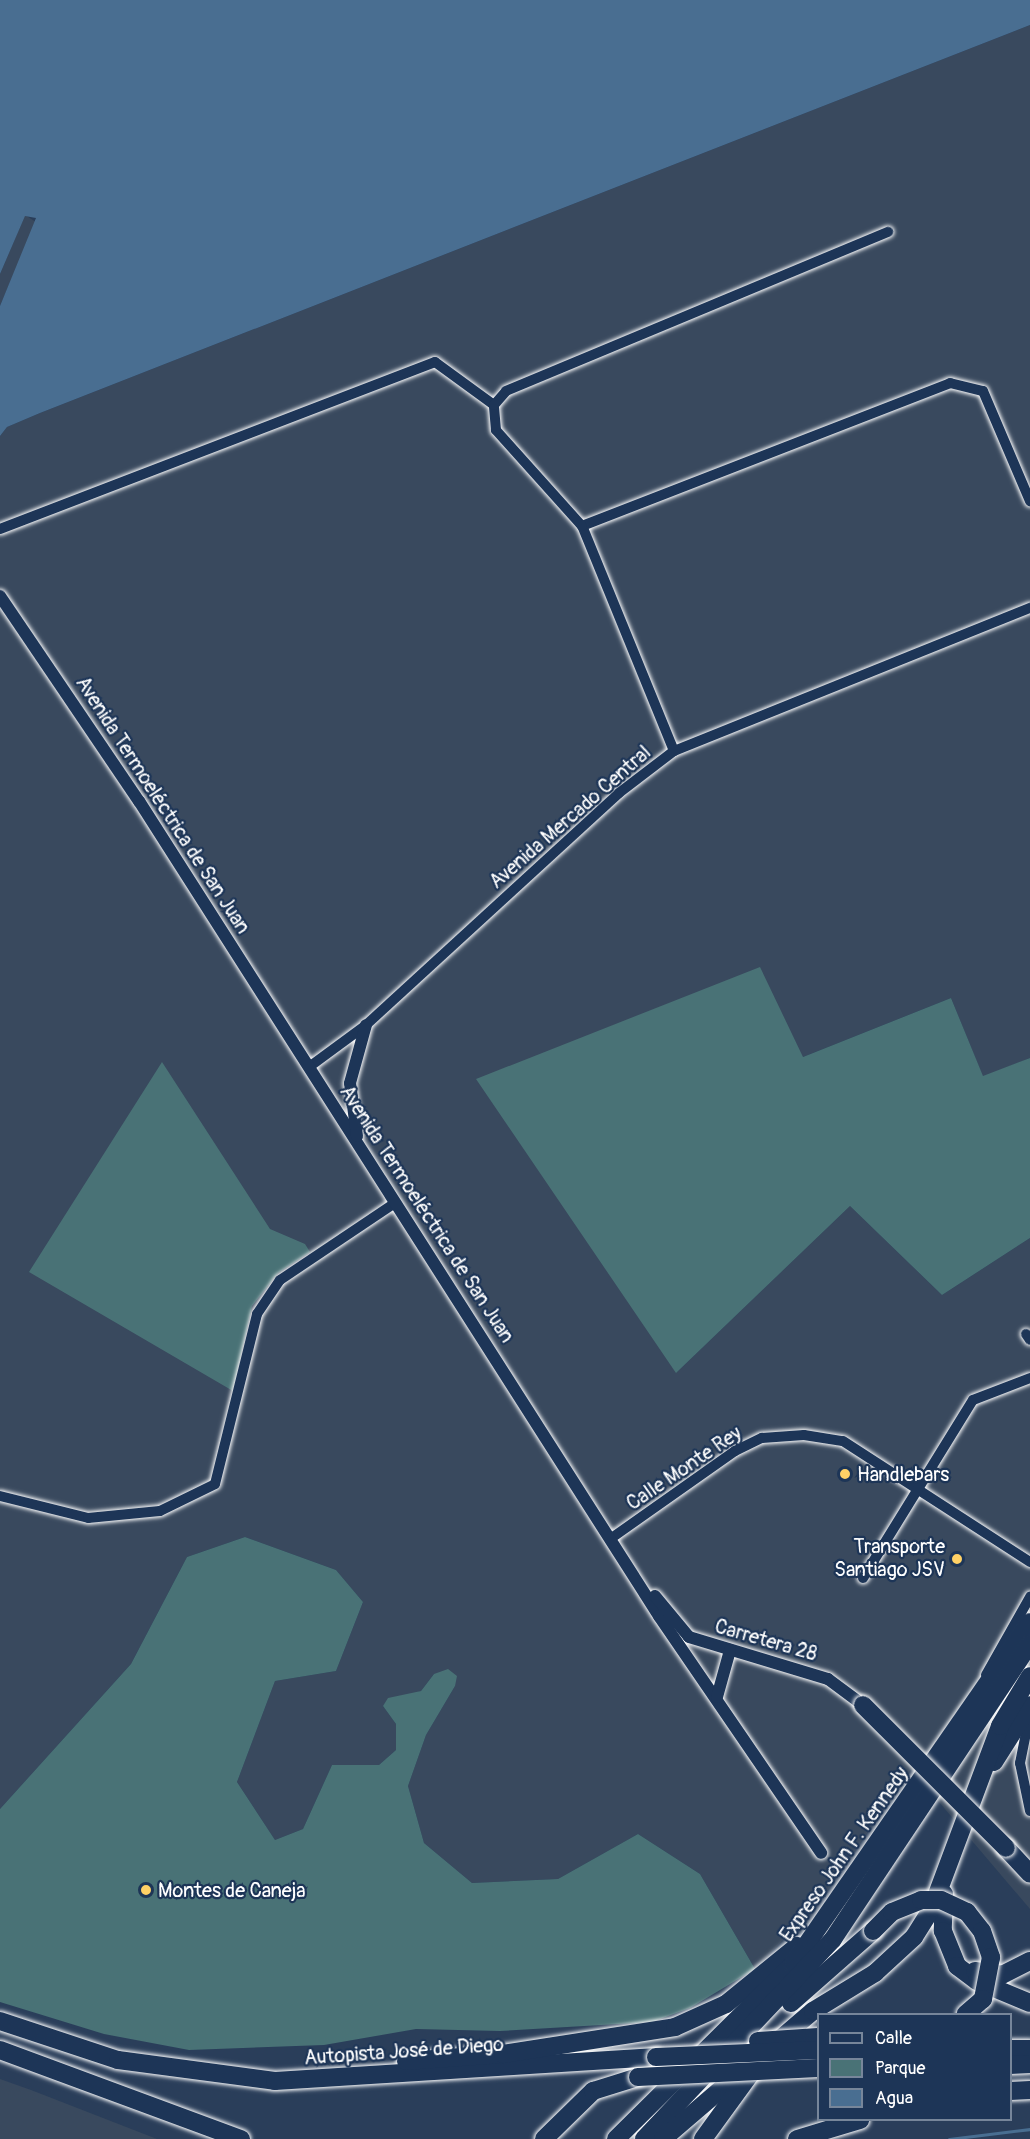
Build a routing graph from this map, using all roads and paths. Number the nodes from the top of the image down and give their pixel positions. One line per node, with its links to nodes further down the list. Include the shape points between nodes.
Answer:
1 (888, 232): 2 (street, via 506,391)
2 (494, 405): 4 (street, via 496,429); 5 (street, via 435,362)
3 (1030, 501): 4 (street, via 984,391 950,383)
4 (582, 526): 8 (street)
5 (0, 529)
6 (0, 596): 10 (street, Avenida Termoeléctrica de San Juan)
7 (1030, 608): 8 (street, Avenida Mercado Central)
8 (674, 751): 9 (street, Avenida Mercado Central, via 619,794)
9 (366, 1024): 10 (street, Avenida Mercado Central); 11 (street, via 350,1083)
10 (309, 1067): 11 (street, Avenida Termoeléctrica de San Juan)
11 (359, 1146): 12 (street, Avenida Termoeléctrica de San Juan)
12 (395, 1203): 15 (street, via 280,1280 257,1314 215,1484 160,1511 88,1518); 16 (street, Avenida Termoeléctrica de San Juan)
13 (1030, 1378): 14 (street, via 974,1400)
14 (916, 1490): 16 (street, Calle Monte Rey, via 843,1441 787,1434 762,1438); 17 (street, Calle Monte Rey); 18 (street)
15 (0, 1496)
16 (613, 1537): 19 (street, Avenida Termoeléctrica de San Juan)
17 (1030, 1562)
18 (863, 1578)
19 (640, 1580): 23 (street, Carretera 28, via 689,1636); 25 (street, Avenida Termoeléctrica de San Juan, via 659,1616)
20 (1030, 1597): 28 (street, via 999,1644)
21 (1030, 1622): 28 (highway, Expreso John F. Kennedy)
22 (1030, 1644): 39 (highway, Expreso John F. Kennedy, via 833,1940)
23 (730, 1650): 25 (street); 26 (street, Carretera 28, via 828,1679)
24 (1030, 1676): 30 (highway, via 1000,1726)
25 (717, 1697): 32 (street, Avenida Termoeléctrica de San Juan)
26 (863, 1705): 34 (highway, bridge)
27 (1030, 1705): 30 (highway)
28 (971, 1709): 35 (highway, Expreso John F. Kennedy)
29 (1030, 1716): 31 (street, via 1020,1763)
30 (977, 1785): 33 (highway)
31 (1030, 1811)
32 (821, 1853)
33 (947, 1871): 36 (highway, via 942,1913); 43 (highway, via 932,1908 904,1948)
34 (1030, 1874)
35 (828, 1920): 52 (highway, via 726,2004 675,2027 503,2054 391,2062); 60 (highway, Expreso John F. Kennedy, via 793,1964)
36 (946, 1944): 37 (highway, via 957,1959 981,1974 1011,1972); 38 (highway, via 966,1974)
37 (1030, 1961)
38 (1030, 2002)
39 (770, 2011): 40 (highway, bridge, via 793,2002 892,1912 921,1900 941,1900 967,1912 987,1940 991,1965 983,1999); 61 (highway, Expreso John F. Kennedy)
40 (967, 2013)
41 (0, 2021): 52 (highway, Autopista José de Diego, via 166,2070 275,2081)
42 (817, 2037): 48 (highway, bridge, via 763,2040)
43 (770, 2047): 62 (highway); 63 (highway)
44 (1012, 2049): 45 (highway)
45 (1030, 2049)
46 (0, 2050): 55 (highway)
47 (817, 2050): 48 (highway, Autopista José de Diego, bridge)
48 (719, 2053): 52 (highway, Autopista José de Diego, bridge)
49 (1030, 2064): 50 (highway)
50 (1012, 2065)
51 (817, 2068): 59 (highway, bridge, via 638,2077 593,2091)
52 (321, 2079)
53 (1030, 2090): 54 (highway)
54 (1012, 2091)
55 (182, 2116): 57 (highway); 58 (highway)
56 (856, 2121): 64 (highway); 65 (highway)
57 (212, 2139)
58 (241, 2139)
59 (544, 2139)
60 (616, 2139)
61 (644, 2139)
62 (663, 2139)
63 (703, 2139)
64 (797, 2139)
65 (825, 2139)

